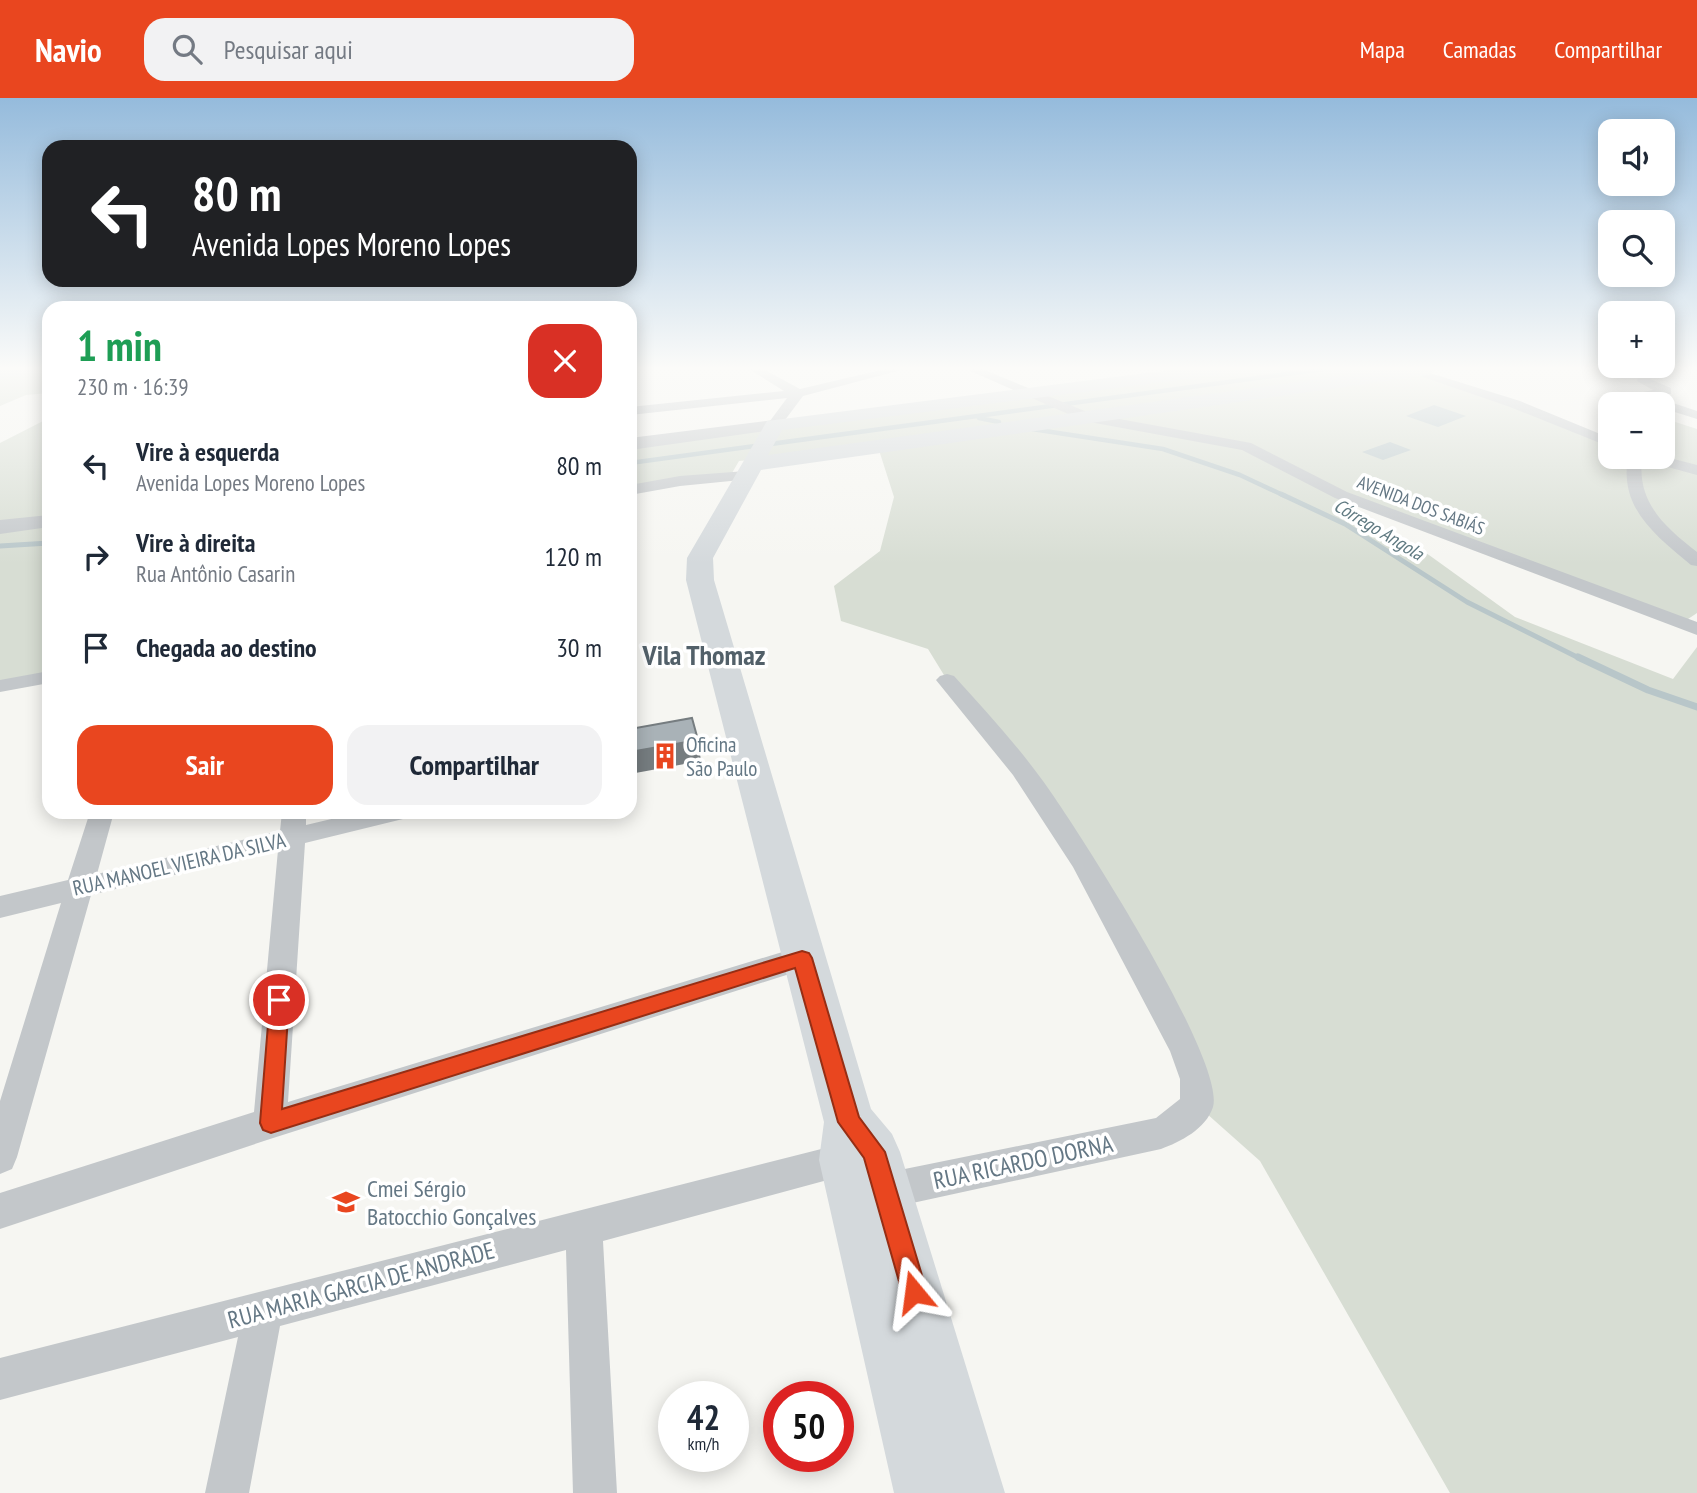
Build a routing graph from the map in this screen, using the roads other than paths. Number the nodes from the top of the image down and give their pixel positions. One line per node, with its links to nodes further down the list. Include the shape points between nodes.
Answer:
1 (713, 434): 5 (street)
2 (769, 434): 7 (main road)
3 (976, 434): 7 (main road)
4 (1179, 434): 14 (street, AVENIDA DOS SABIÁS, via 1246,446 1341,495)
5 (637, 443)
6 (1675, 464): 9 (street)
7 (752, 466): 10 (street); 23 (main road, via 707,541 698,570)
8 (1632, 469): 13 (street, via 1640,503 1666,535)
9 (1697, 470)
10 (637, 489)
11 (42, 522): 12 (street)
12 (0, 527)
13 (1697, 561)
14 (1697, 629)
15 (42, 678): 17 (street)
16 (947, 680): 25 (street, RUA RICARDO DORNA, via 1014,758 1085,865 1185,1048 1196,1079 1197,1105 1161,1133)
17 (0, 686)
18 (100, 819): 21 (street)
19 (341, 819): 20 (street, RUA MANOEL VIEIRA DA SILVA)
20 (293, 825): 21 (street, RUA MANOEL VIEIRA DA SILVA); 24 (street)
21 (79, 888): 22 (street, RUA MANOEL VIEIRA DA SILVA); 26 (street)
22 (0, 907)
23 (802, 958): 24 (street); 25 (main road)
24 (271, 1123): 27 (street)
25 (863, 1156): 28 (street, RUA MARIA GARCIA DE ANDRADE); 33 (main road); 34 (main road)
26 (0, 1157)
27 (0, 1211)
28 (584, 1228): 29 (street, RUA MARIA GARCIA DE ANDRADE); 32 (street)
29 (262, 1311): 30 (street, RUA MARIA GARCIA DE ANDRADE); 31 (street)
30 (0, 1379)
31 (227, 1493)
32 (595, 1493)
33 (927, 1493)
34 (972, 1493)

